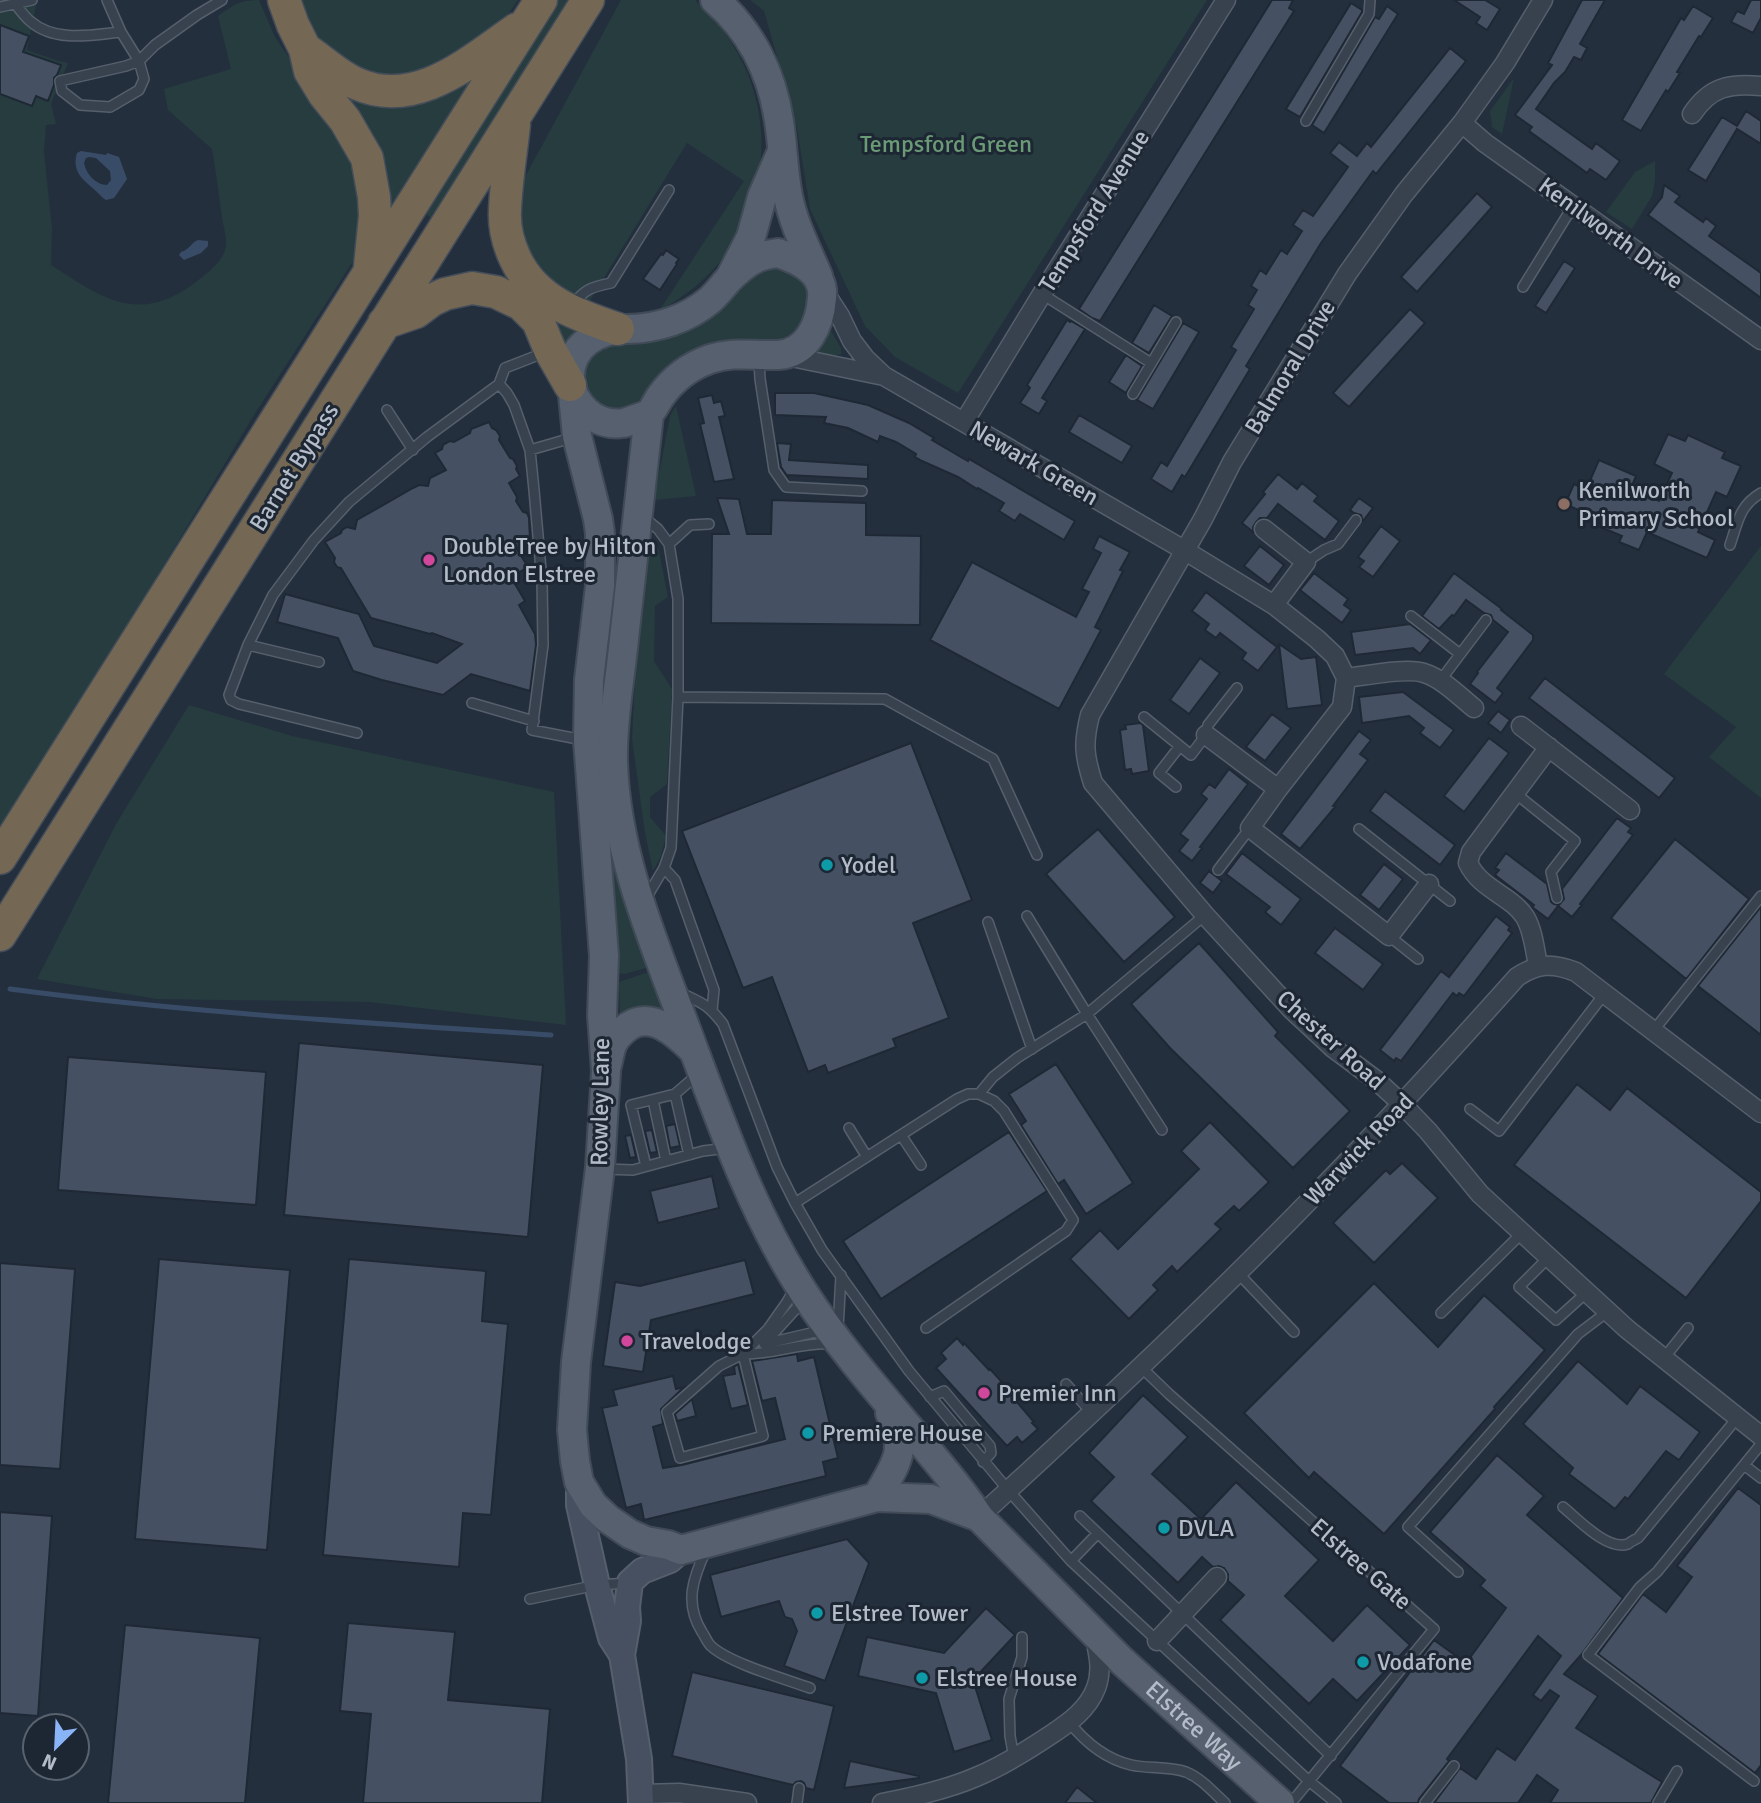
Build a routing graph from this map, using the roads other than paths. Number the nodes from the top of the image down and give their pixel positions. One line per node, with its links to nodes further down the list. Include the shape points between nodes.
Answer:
1 (32, 0): 10 (lane)
2 (107, 0): 13 (lane)
3 (222, 0): 15 (lane)
4 (284, 0): 14 (highway)
5 (588, 0): 18 (highway, Barnet Bypass)
6 (715, 0): 21 (main road, via 736,22 768,76)
7 (1226, 0): 28 (street, Tempsford Avenue)
8 (1370, 0): 19 (lane, via 1369,14)
9 (1543, 0): 20 (street, Balmoral Drive)
10 (16, 5): 11 (lane); 13 (lane, via 44,30 72,37)
11 (0, 7)
12 (535, 10): 14 (highway, via 456,71 417,89 379,90 357,84); 24 (highway, Barnet Bypass)
13 (121, 32): 15 (lane)
14 (306, 49): 24 (highway, via 310,71 367,158 375,216)
15 (139, 61): 15 (lane, via 144,79 139,90 110,107 80,105 62,91 60,81)
16 (1761, 86): 17 (street, via 1725,86 1699,103)
17 (1692, 114)
18 (515, 116): 30 (highway, Barnet Bypass); 31 (highway, via 505,212 509,240 521,270 549,300)
19 (1306, 121)
20 (1462, 124): 23 (street, Kenilworth Drive); 54 (street, Balmoral Drive, via 1347,274)
21 (782, 151): 25 (main road, via 751,237); 26 (main road, via 788,197)
22 (669, 190): 31 (lane, via 611,283 582,293)
23 (1573, 206): 27 (lane); 33 (street, Kenilworth Drive)
24 (369, 271): 84 (highway, Barnet Bypass)
25 (730, 278): 26 (main road, via 758,257 778,253 798,260); 32 (main road, via 710,301 683,317 653,327)
26 (821, 285): 34 (main road, via 821,308 813,333 793,351); 36 (street, Newark Green, via 852,341)
27 (1523, 287)
28 (1042, 295): 35 (lane); 42 (street, Tempsford Avenue)
29 (1176, 322): 35 (lane)
30 (384, 323): 31 (highway, via 445,294 472,288 496,292 521,304 538,321); 95 (highway, Barnet Bypass)
31 (557, 326): 32 (highway); 37 (lane, via 505,368); 38 (highway)
32 (618, 328): 38 (main road, via 582,345 570,369)
33 (1761, 340)
34 (770, 354): 36 (street, Newark Green); 41 (main road, via 728,355 690,369 672,382); 46 (lane, via 760,376 774,470 786,487)
35 (1151, 363): 39 (lane)
36 (884, 376): 42 (street, Newark Green)
37 (499, 384): 44 (lane); 45 (lane, via 514,405)
38 (572, 390): 41 (main road, via 586,413 600,421 623,423); 43 (main road, Rowley Lane)
39 (1133, 394)
40 (387, 410): 44 (lane)
41 (649, 414): 48 (main road)
42 (964, 422): 54 (street, Newark Green)
43 (578, 436): 45 (lane); 73 (main road, Rowley Lane, via 600,533)
44 (413, 450): 59 (lane, via 349,502 314,540 273,595)
45 (530, 450): 69 (lane, via 543,632)
46 (862, 491)
47 (1761, 493): 53 (lane, via 1742,510)
48 (638, 513): 52 (lane); 91 (main road, via 613,762 621,830)
49 (1356, 520): 55 (lane, via 1338,544)
50 (709, 524): 52 (lane, via 690,525)
51 (1264, 529): 55 (street)
52 (669, 544): 65 (lane, via 678,599)
53 (1730, 545)
54 (1184, 550): 56 (street, Newark Green); 76 (street, Balmoral Drive, via 1090,715)
55 (1306, 562): 56 (street)
56 (1273, 605): 62 (street, Newark Green, via 1335,656)
57 (1411, 616): 60 (lane)
58 (1486, 620): 60 (lane)
59 (248, 645): 61 (lane); 71 (lane, via 231,699)
60 (1460, 654): 63 (lane)
61 (319, 662)
62 (1346, 678): 63 (street, via 1406,671 1423,672); 78 (street, via 1342,707)
63 (1440, 681): 67 (street)
64 (1237, 688): 72 (lane)
65 (678, 697): 83 (lane, via 885,699 993,759); 85 (lane, via 671,848)
66 (472, 703): 69 (lane)
67 (1474, 708)
68 (1144, 717): 74 (lane)
69 (534, 721): 73 (lane, via 531,730)
70 (1521, 726): 75 (street)
71 (357, 733)
72 (1206, 735): 74 (lane, via 1191,755); 78 (street)
73 (588, 740): 106 (main road, Rowley Lane, via 604,956)
74 (1180, 746): 77 (lane, via 1159,773)
75 (1549, 747): 79 (street); 80 (street)
76 (1085, 759): 92 (street, Chester Road, via 1093,783)
77 (1176, 787)
78 (1278, 789): 81 (street)
79 (1515, 793): 89 (lane, via 1575,841 1552,872); 98 (street, via 1471,852 1468,863 1474,875 1525,917)
80 (1630, 810)
81 (1250, 828): 86 (lane); 96 (street)
82 (1359, 829): 87 (lane)
83 (1037, 855)
84 (0, 858)
85 (664, 868): 91 (lane); 101 (lane, via 674,880 714,990)
86 (1218, 870)
87 (1429, 884): 90 (lane); 96 (street)
88 (1761, 896): 103 (lane)
89 (1557, 898)
90 (1450, 901)
91 (641, 906): 99 (main road)
92 (1205, 915): 102 (lane); 110 (street, Chester Road, via 1291,1009)
93 (1027, 916): 102 (lane)
94 (988, 922): 104 (lane)
95 (0, 934)
96 (1389, 936): 97 (lane)
97 (1418, 958)
98 (1538, 966): 100 (street, via 1561,966 1576,972); 110 (street, Warwick Road, via 1517,977)
99 (671, 988): 101 (lane); 105 (main road)
100 (1605, 993): 103 (street); 111 (lane, via 1499,1131)
101 (712, 1010): 123 (lane, via 723,1024)
102 (1087, 1014): 104 (lane); 114 (lane)
103 (1654, 1030): 112 (street)
104 (1032, 1049): 108 (lane, via 993,1077)
105 (698, 1062): 106 (main road, via 680,1037 649,1021 621,1032 612,1044); 107 (lane); 116 (main road)
106 (606, 1071): 122 (main road, Rowley Lane)
107 (675, 1094): 109 (lane); 117 (lane)
108 (979, 1094): 115 (lane, via 957,1099); 132 (lane, via 1004,1111 1073,1220 1066,1231)
109 (653, 1100): 119 (lane); 121 (lane, via 631,1105)
110 (1402, 1104): 124 (street, Chester Road); 126 (street, Warwick Road)
111 (1471, 1110)
112 (1761, 1113)
113 (849, 1128): 118 (lane)
114 (1162, 1130)
115 (901, 1135): 118 (lane); 120 (lane)
116 (717, 1149): 117 (lane); 128 (main road)
117 (689, 1155): 119 (lane)
118 (867, 1157): 123 (lane)
119 (666, 1161): 121 (lane)
120 (921, 1165)
121 (646, 1166): 122 (lane)
122 (600, 1168): 149 (main road, Rowley Lane, via 576,1362 572,1430)
123 (794, 1203): 127 (lane)
124 (1521, 1234): 125 (street, Chester Road); 131 (lane)
125 (1548, 1258): 129 (street, Chester Road); 129 (lane, via 1519,1287 1556,1320)
126 (1238, 1273): 134 (lane); 138 (street, Warwick Road)
127 (841, 1275): 135 (lane); 141 (lane)
128 (802, 1290): 135 (main road); 135 (lane, via 764,1344); 136 (lane)
129 (1587, 1292): 130 (street, Chester Road)
130 (1607, 1311): 137 (street, Chester Road); 159 (lane, via 1578,1334 1408,1527)
131 (1441, 1314)
132 (926, 1328)
133 (1688, 1328): 137 (lane)
134 (1294, 1332)
135 (836, 1337): 136 (lane, via 760,1355); 140 (main road)
136 (743, 1354): 136 (lane, via 763,1436 680,1458 667,1412 719,1366)
137 (1664, 1358): 143 (street, Chester Road)
138 (1141, 1367): 142 (street, Warwick Road); 171 (lane, Elstree Gate, via 1434,1629)
139 (1066, 1384): 142 (lane)
140 (881, 1395): 151 (main road, via 895,1423 900,1447); 154 (main road)
141 (930, 1396): 146 (lane); 146 (lane, via 944,1391 990,1446 991,1453)
142 (1092, 1413): 150 (street, Warwick Road)
143 (1738, 1417): 144 (street, Chester Road); 152 (lane, via 1629,1544 1606,1542)
144 (1761, 1436)
145 (1761, 1444): 147 (lane)
146 (983, 1462): 150 (lane)
147 (1744, 1465): 148 (lane); 176 (lane, via 1588,1655)
148 (1761, 1478)
149 (579, 1482): 157 (main road, via 593,1505 618,1527 646,1541); 162 (street, Rowley Lane, via 579,1505)
150 (1009, 1491): 154 (street, Warwick Road); 158 (lane)
151 (877, 1497): 154 (main road, via 931,1499); 156 (main road)
152 (1563, 1507)
153 (1080, 1516): 155 (lane)
154 (979, 1517): 166 (main road, Elstree Way)
155 (1098, 1533): 158 (lane); 164 (lane)
156 (710, 1542): 157 (main road); 169 (lane, via 693,1585 692,1606 710,1645 734,1660)
157 (681, 1550): 161 (street)
158 (1071, 1561): 167 (lane)
159 (1458, 1572)
160 (1217, 1577): 164 (street)
161 (630, 1582): 162 (lane); 168 (street)
162 (597, 1585): 163 (lane); 168 (street, Rowley Lane, via 611,1638)
163 (530, 1599)
164 (1182, 1614): 167 (street); 171 (lane)
165 (1022, 1637): 172 (lane, via 1022,1657 1009,1699)
166 (1101, 1641): 170 (street, via 1096,1687); 183 (main road, Elstree Way)
167 (1157, 1641): 175 (lane)
168 (622, 1655): 178 (street, Rowley Lane)
169 (810, 1688)
170 (1069, 1722): 172 (street); 182 (lane, via 1109,1757 1187,1773)
171 (1331, 1756): 175 (lane, Elstree Gate)
172 (1014, 1758): 181 (street, via 975,1778)
173 (1454, 1766): 186 (lane)
174 (1677, 1771): 187 (lane)
175 (1309, 1781): 184 (lane, Elstree Gate); 185 (lane)
176 (1754, 1781)
177 (799, 1788): 180 (lane)
178 (641, 1798): 179 (street, via 679,1793)
179 (747, 1803)
180 (797, 1803)
181 (882, 1803)
182 (1224, 1803)
183 (1280, 1803)
184 (1291, 1803)
185 (1335, 1803)
186 (1425, 1803)
187 (1658, 1803)

